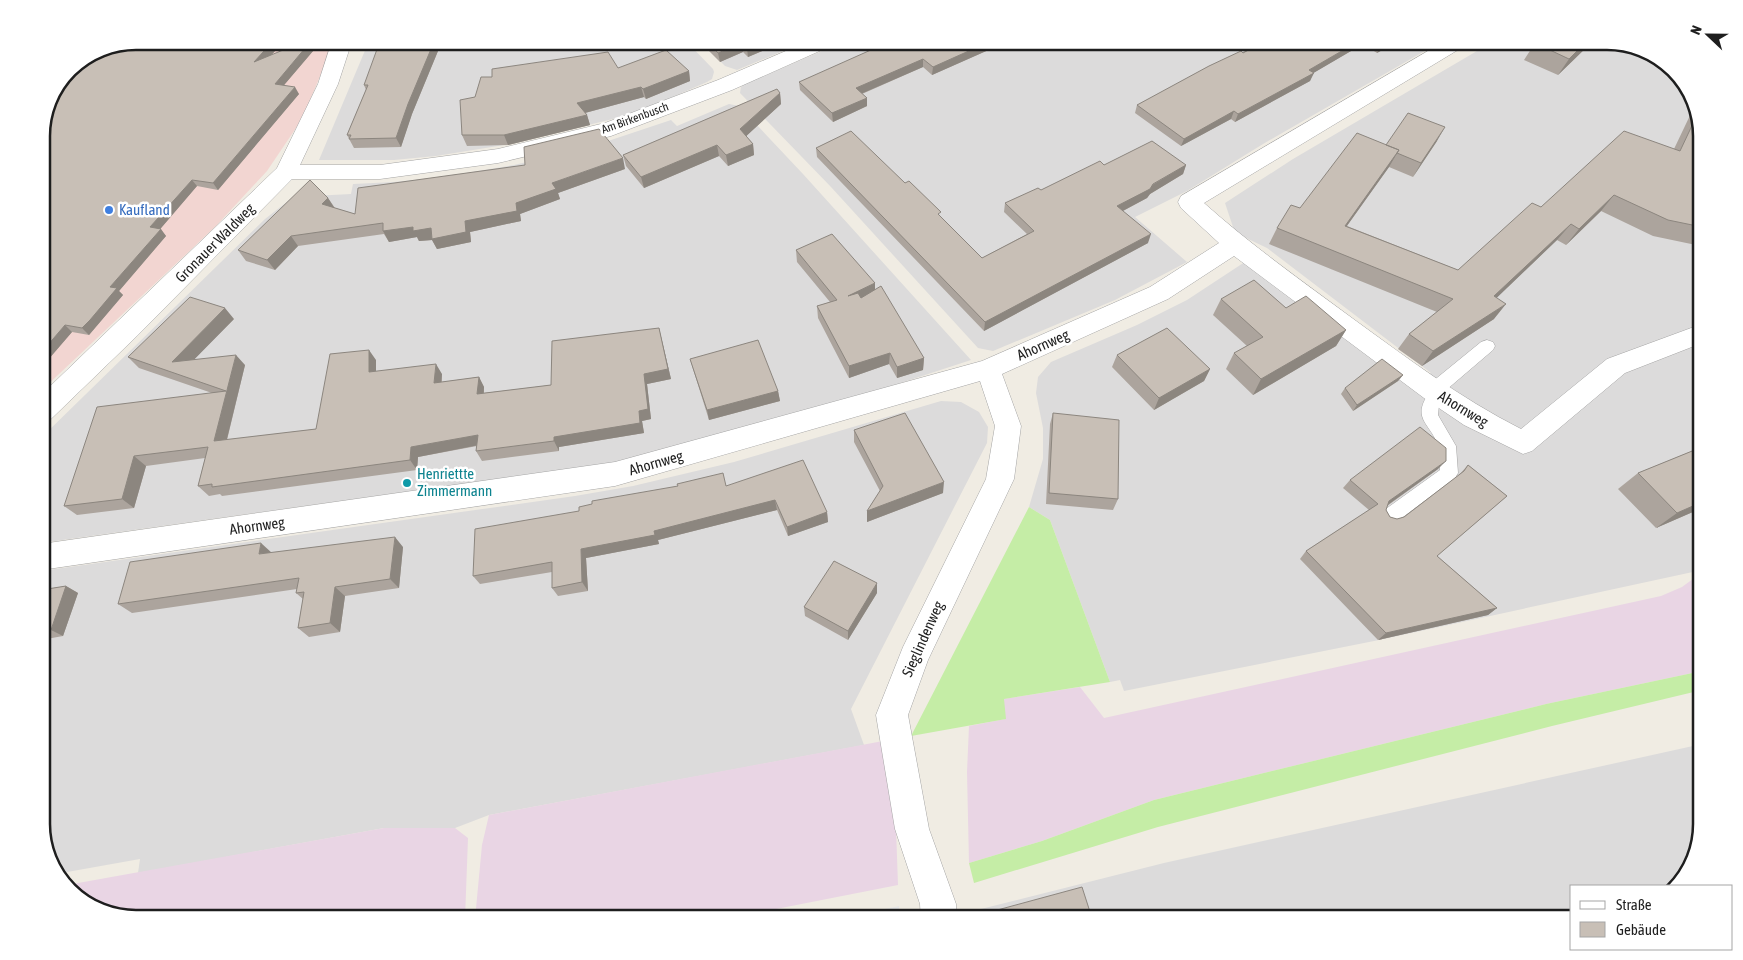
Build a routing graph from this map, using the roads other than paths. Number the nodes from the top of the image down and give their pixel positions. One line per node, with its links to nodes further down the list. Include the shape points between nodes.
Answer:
1 (339, 50): 4 (street, Gronauer Waldweg, via 328,84)
2 (805, 50): 4 (street, Am Birkenbusch, via 611,129 508,154 380,172)
3 (1444, 50): 5 (street, Ahornweg, via 1189,202)
4 (286, 172): 10 (street, Gronauer Waldweg)
5 (1235, 244): 8 (street, Ahornweg, via 1158,293); 9 (street, Ahornweg)
6 (1693, 336): 9 (street, Ahornweg, via 1616,366 1523,443 1473,417)
7 (1487, 346): 9 (lane)
8 (988, 369): 12 (street, Ahornweg, via 615,474); 13 (street, Sieglindenweg, via 1008,426 1000,479 914,657 892,715 912,828)
9 (1435, 392): 11 (lane, via 1429,411 1431,421 1446,445 1449,473)
10 (50, 404)
11 (1388, 517)
12 (50, 556)
13 (938, 910)

